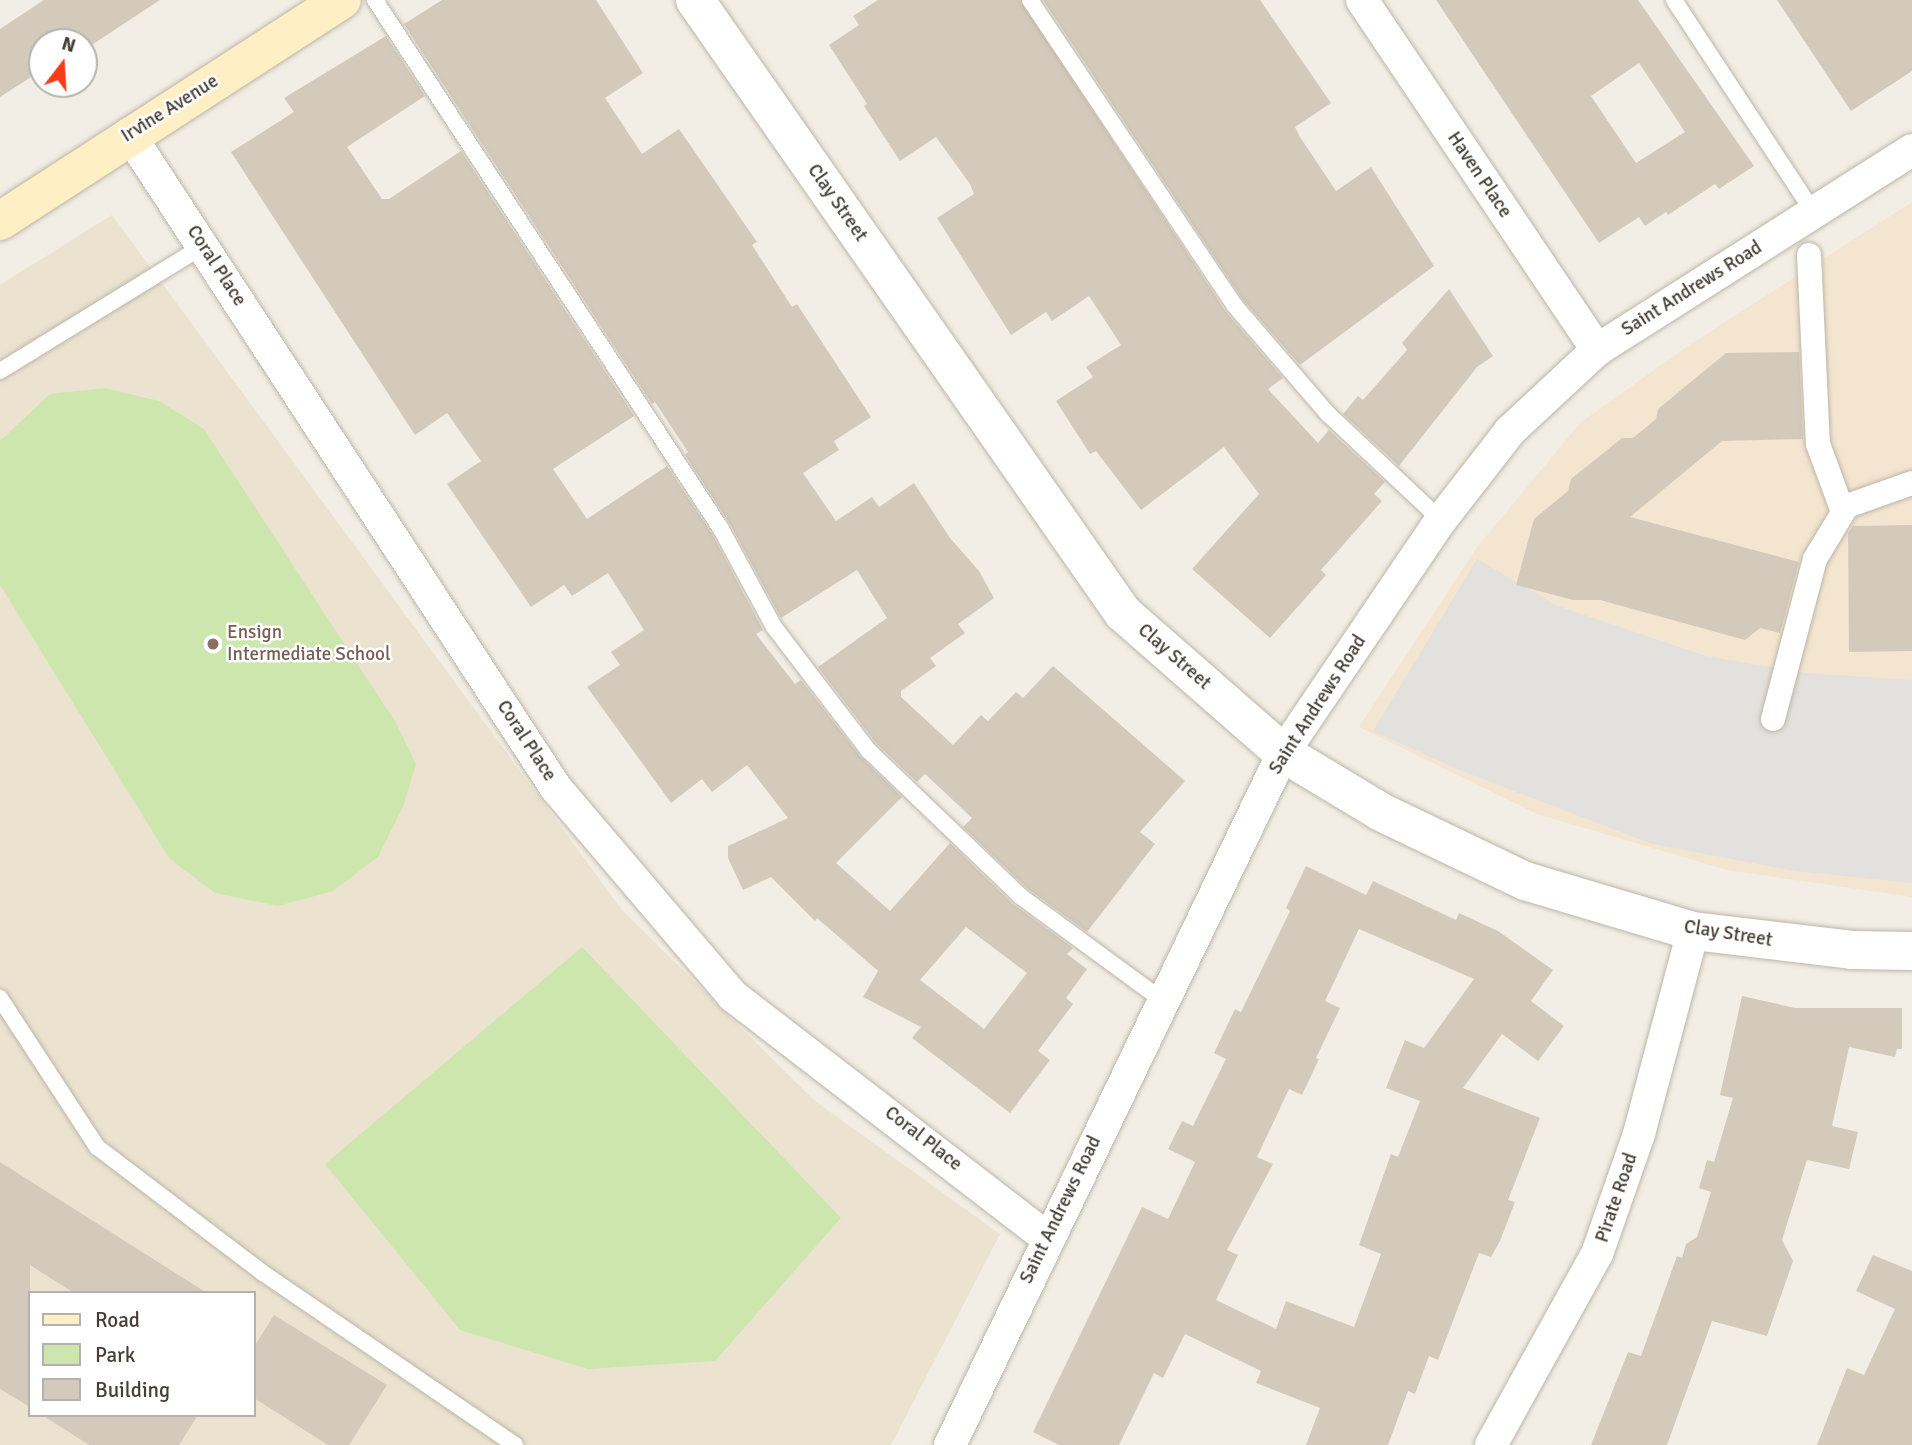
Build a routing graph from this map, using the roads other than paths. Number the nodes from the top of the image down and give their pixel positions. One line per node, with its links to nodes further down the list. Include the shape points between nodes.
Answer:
1 (342, 0): 7 (main road, Irvine Avenue)
2 (375, 0): 23 (lane, via 720,529 774,627 868,750 1020,896)
3 (695, 0): 19 (street, Clay Street, via 1123,613)
4 (1030, 0): 17 (lane, via 1236,306 1328,414)
5 (1362, 0): 13 (street, Haven Place)
6 (1674, 0): 9 (lane)
7 (129, 134): 10 (main road, Irvine Avenue); 11 (street, Coral Place)
8 (1912, 150): 9 (street, Saint Andrews Road)
9 (1814, 212): 13 (street, Saint Andrews Road)
10 (0, 221)
11 (203, 246): 14 (lane); 24 (street, Coral Place, via 556,788 733,996)
12 (1809, 255): 16 (street, via 1818,444)
13 (1597, 350): 17 (street, Saint Andrews Road, via 1510,432)
14 (0, 372)
15 (1912, 483): 16 (street, via 1847,506)
16 (1843, 512): 18 (street, via 1815,559)
17 (1441, 520): 19 (street, Saint Andrews Road)
18 (1773, 719)
19 (1283, 754): 20 (street, Clay Street, via 1381,812 1525,881); 23 (street, Saint Andrews Road)
20 (1693, 932): 21 (street, Clay Street, via 1852,950); 27 (street, Pirate Road, via 1639,1134 1597,1254)
21 (1912, 951)
22 (0, 998): 25 (lane, via 97,1147 263,1273)
23 (1162, 1000): 24 (street, Saint Andrews Road)
24 (1046, 1237): 26 (street, Saint Andrews Road)
25 (515, 1445)
26 (950, 1445)
27 (1491, 1445)

